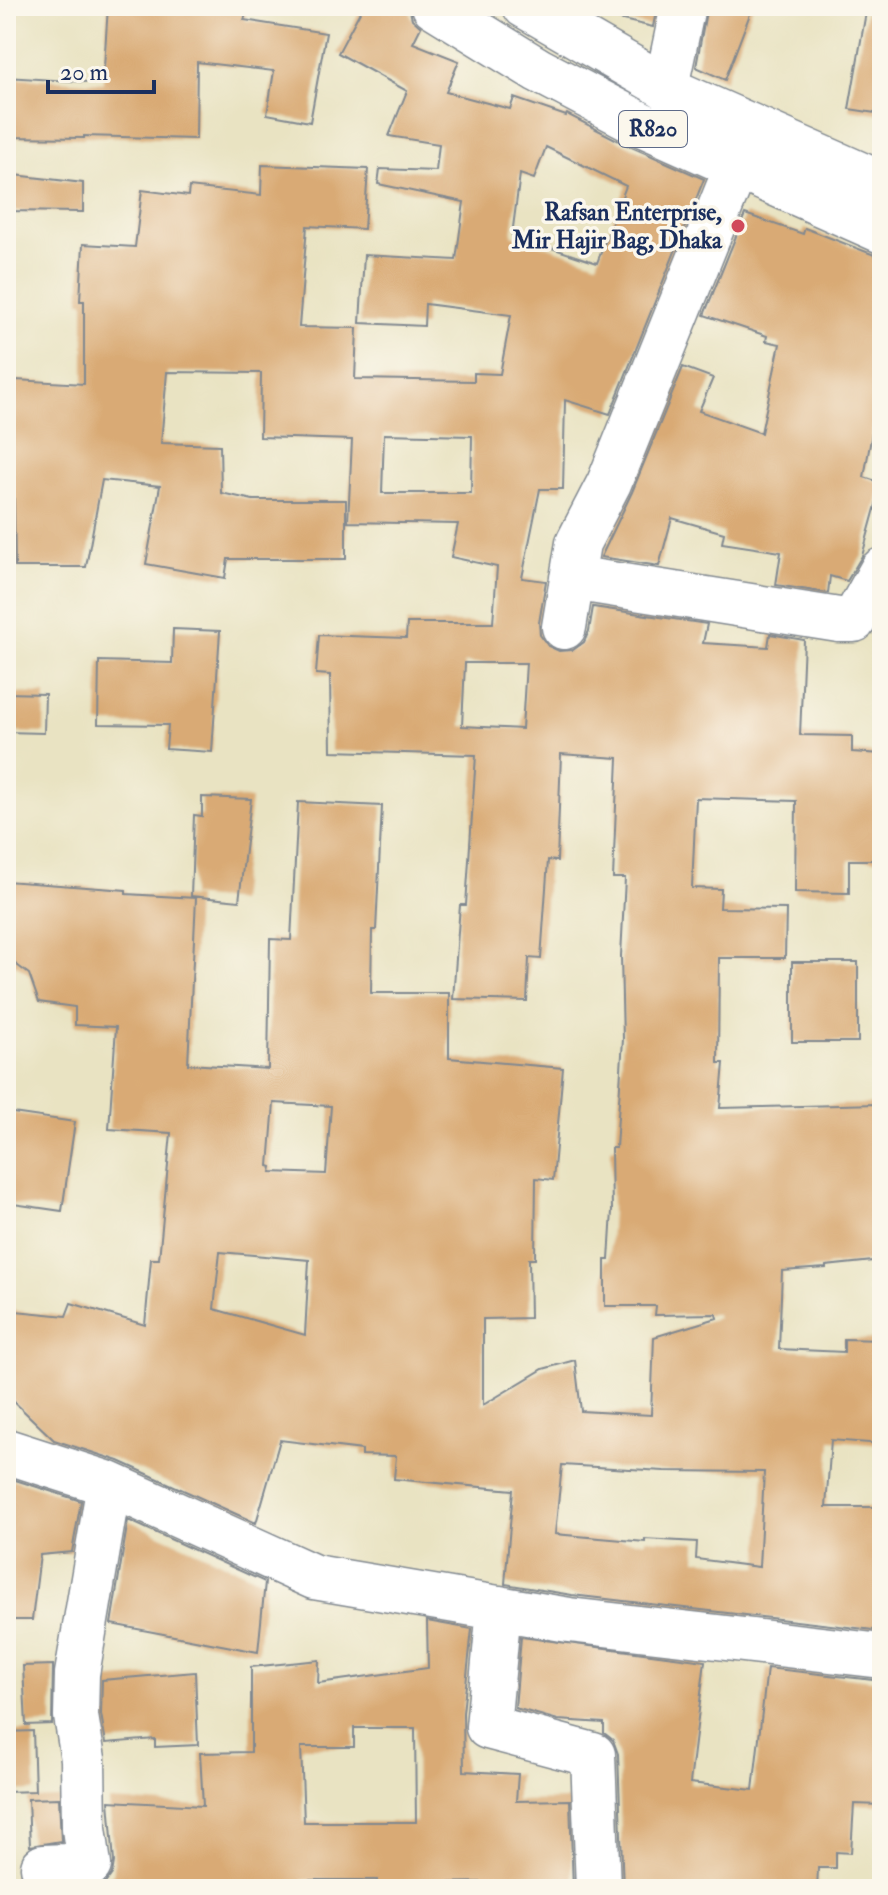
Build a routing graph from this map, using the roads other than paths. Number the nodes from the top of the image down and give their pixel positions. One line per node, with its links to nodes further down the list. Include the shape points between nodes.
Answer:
1 (434, 6): 6 (street, R820, via 576,90)
2 (525, 6): 4 (street, R820)
3 (683, 6): 4 (street)
4 (666, 87): 5 (street, R820)
5 (753, 125): 6 (street); 7 (street, R820)
6 (737, 165): 8 (street, R820); 10 (street, via 609,483 578,543)
7 (882, 184)
8 (882, 231)
9 (882, 570): 10 (street, via 854,620)
10 (572, 578): 11 (street)
11 (564, 627)
12 (6, 1451): 13 (street)
13 (109, 1484): 14 (street, via 314,1577); 16 (street, via 77,1674 89,1865)
14 (499, 1608): 15 (street); 17 (street, via 488,1727 593,1755)
15 (882, 1656)
16 (43, 1867)
17 (598, 1889)

